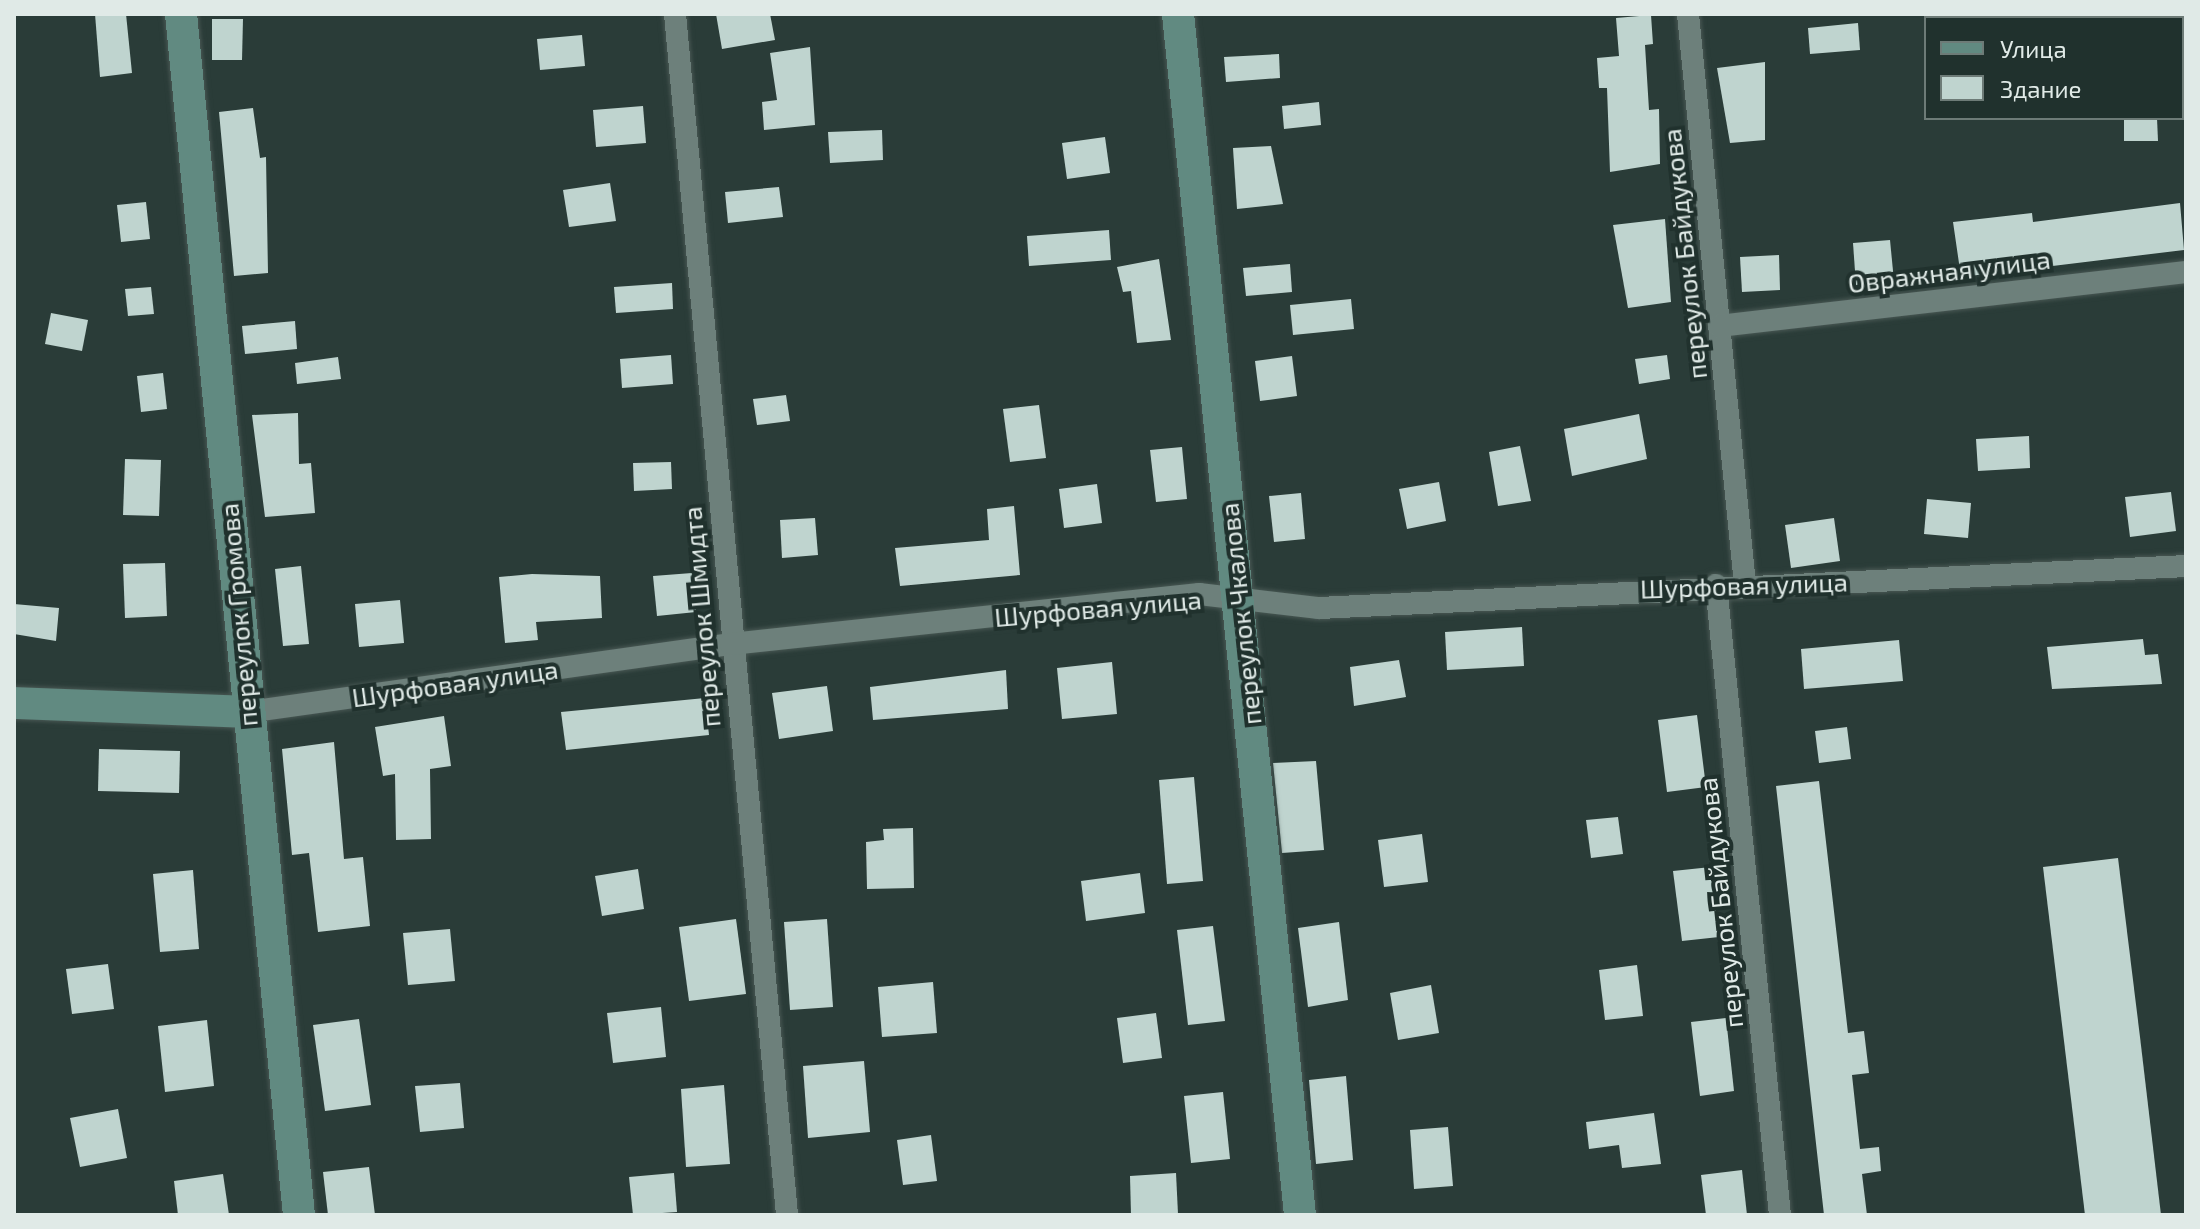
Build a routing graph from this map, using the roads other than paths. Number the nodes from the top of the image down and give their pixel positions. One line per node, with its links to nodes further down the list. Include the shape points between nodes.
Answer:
1 (181, 14): 13 (street, переулок Громова)
2 (675, 14): 11 (street, переулок Шмидта)
3 (1178, 14): 10 (street, переулок Чкалова)
4 (1688, 14): 6 (street, переулок Байдукова)
5 (2186, 272): 6 (street, Овражная улица)
6 (1719, 326): 8 (street, переулок Байдукова)
7 (2186, 566): 8 (street, Шурфовая улица)
8 (1745, 584): 9 (street, Шурфовая улица)
9 (1716, 585): 10 (street, Шурфовая улица, via 1319,608); 17 (street, переулок Байдукова)
10 (1239, 604): 11 (street, Шурфовая улица, via 1199,594); 16 (street, переулок Чкалова)
11 (731, 644): 13 (street, Шурфовая улица); 15 (street, переулок Шмидта)
12 (14, 703): 13 (street, Шурфовая улица)
13 (247, 712): 14 (street, переулок Громова)
14 (299, 1215)
15 (787, 1215)
16 (1300, 1215)
17 (1780, 1215)

